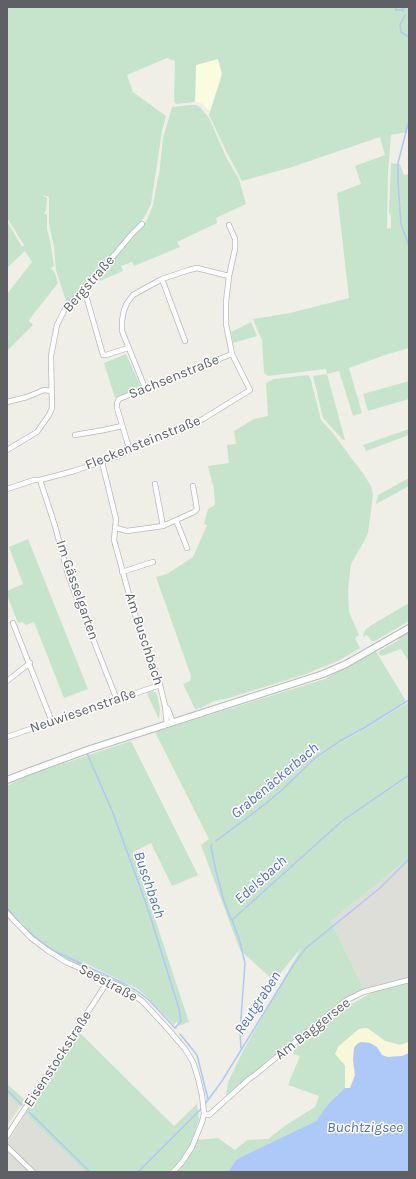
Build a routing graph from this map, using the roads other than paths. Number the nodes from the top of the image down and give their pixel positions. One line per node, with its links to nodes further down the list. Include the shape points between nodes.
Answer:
1 (142, 224): 5 (street, Bergstraße)
2 (229, 225): 3 (street, via 235,244)
3 (229, 276): 4 (street, via 197,268); 8 (street, via 226,324)
4 (162, 279): 6 (street); 7 (street, via 133,295 127,303 122,331)
5 (82, 292): 7 (street, via 87,299 103,355); 10 (street, Bergstraße, via 66,307 56,325 51,356)
6 (185, 341)
7 (128, 348): 9 (street)
8 (232, 354): 9 (street, Sachsenstraße); 15 (street, Fleckensteinstraße, via 250,390 203,419)
9 (145, 388): 12 (street, Sachsenstraße, via 119,399 116,408)
10 (52, 391): 11 (street, via 44,390); 16 (street, Bergstraße, via 52,408 37,432)
11 (7, 402)
12 (122, 426): 13 (street); 15 (street, Sachsenstraße)
13 (75, 435)
14 (7, 441): 16 (street)
15 (129, 448): 17 (street, Fleckensteinstraße, via 127,452)
16 (8, 449)
17 (102, 462): 18 (street, Fleckensteinstraße); 24 (street, Am Buschbach)
18 (40, 480): 21 (street, Fleckensteinstraße); 33 (street, Im Gässelgarten, via 69,578)
19 (155, 484): 23 (street)
20 (193, 486): 22 (street, via 197,509)
21 (7, 489)
22 (176, 520): 23 (street); 25 (street)
23 (163, 526): 24 (street, via 127,531)
24 (116, 528): 27 (street, Am Buschbach, via 114,540)
25 (187, 548)
26 (153, 562): 27 (street)
27 (122, 572): 32 (street, Am Buschbach)
28 (13, 623): 30 (street)
29 (409, 628): 35 (main road, via 346,664 323,674)
30 (30, 663): 31 (street); 34 (street)
31 (7, 681)
32 (160, 685): 33 (street, Neuwiesenstraße); 35 (street, Am Buschbach)
33 (117, 700): 34 (street, Neuwiesenstraße)
34 (52, 722): 36 (street, Neuwiesenstraße)
35 (170, 724): 37 (main road, via 90,749)
36 (7, 737)
37 (7, 780)
38 (7, 913): 40 (street, Seestraße, via 30,937 47,950 66,962)
39 (409, 980): 41 (street, Am Baggersee, via 363,992 345,1001 209,1115)
40 (108, 981): 41 (street, Seestraße, via 124,988 142,1001 181,1045 198,1078); 42 (street, Eisenstockstraße)
41 (204, 1112): 45 (street, Seestraße, via 192,1147)
42 (7, 1136)
43 (7, 1148): 44 (street)
44 (33, 1172)
45 (173, 1172)

